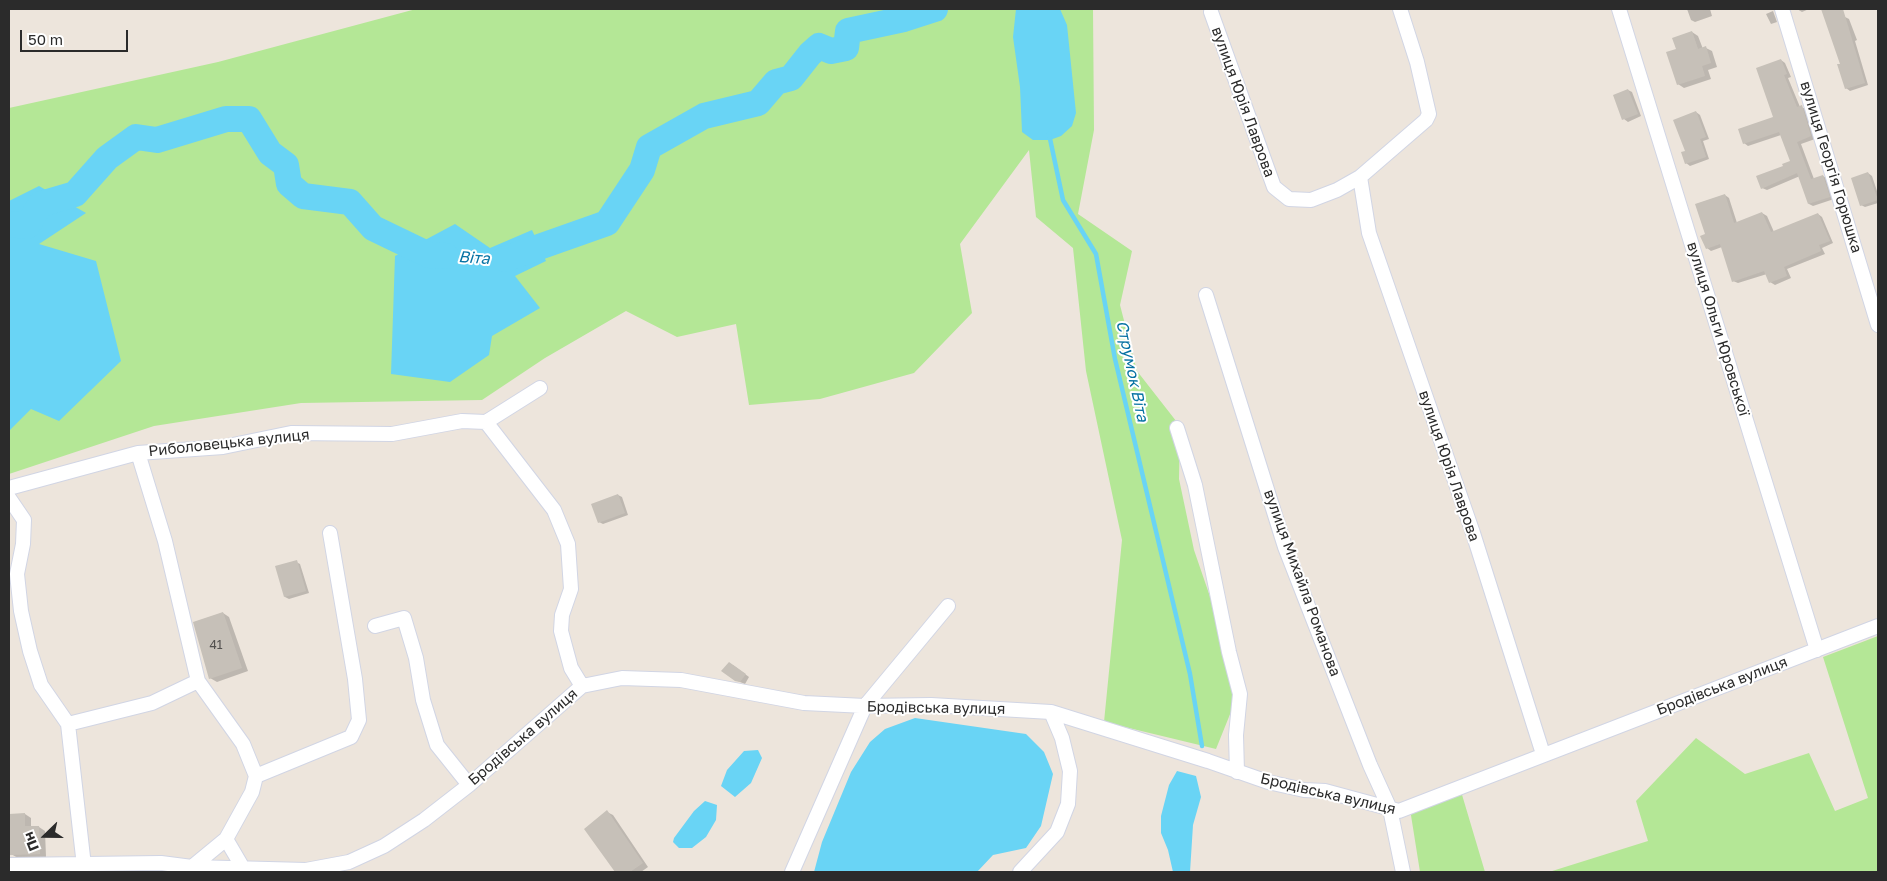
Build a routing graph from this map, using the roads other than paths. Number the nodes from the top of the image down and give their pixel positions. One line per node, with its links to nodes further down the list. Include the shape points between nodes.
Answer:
1 (1400, 9): 5 (street, вулиця Юрія Лаврова, via 1429,114)
2 (1619, 9): 18 (street, вулиця Ольги Юровської)
3 (1782, 9): 7 (street, вулиця Георгія Горюшка)
4 (1211, 12): 5 (street, вулиця Юрія Лаврова, via 1274,187 1290,199 1312,200)
5 (1360, 177): 24 (street, вулиця Юрія Лаврова, via 1369,234 1473,533)
6 (1206, 296): 28 (street, вулиця Михайла Романова, via 1285,547 1370,766)
7 (1878, 325)
8 (540, 388): 9 (street)
9 (486, 422): 11 (street, Риболовецька вулиця, via 462,421 392,434 291,434 223,447); 20 (street, via 554,510 568,544 571,589 562,615 561,631 571,668)
10 (1177, 428): 25 (street, via 1195,485 1240,694 1236,735)
11 (138, 452): 12 (street, Риболовецька вулиця); 19 (street, via 165,541)
12 (9, 488)
13 (9, 498): 23 (street, via 24,520 17,574 30,652 41,685)
14 (330, 533): 26 (street, via 355,680 358,720 352,737)
15 (948, 606): 21 (street)
16 (375, 626): 27 (street, via 404,618 437,745)
17 (1878, 626): 18 (street, Бродівська вулиця)
18 (1817, 650): 24 (street, Бродівська вулиця)
19 (198, 681): 23 (street, via 152,703); 26 (street, via 243,744)
20 (582, 686): 21 (street, Бродівська вулиця, via 622,678 681,680 804,703); 27 (street, Бродівська вулиця)
21 (865, 706): 22 (street, Бродівська вулиця, via 931,705); 35 (street)
22 (1051, 712): 25 (street, Бродівська вулиця); 34 (street, via 1062,738 1070,771 1068,804 1057,832)
23 (68, 724): 31 (street)
24 (1543, 754): 28 (street, Бродівська вулиця, via 1410,809)
25 (1238, 772): 28 (street, Бродівська вулиця, via 1268,782 1332,793)
26 (256, 776): 29 (street, via 252,792)
27 (468, 785): 33 (street, Бродівська вулиця, via 384,846 349,862 306,870)
28 (1390, 809): 36 (street, вулиця Михайла Романова)
29 (226, 839): 32 (street); 33 (street)
30 (9, 865): 31 (street, Бродівська вулиця)
31 (84, 866): 32 (street, Бродівська вулиця, via 161,863)
32 (192, 867): 33 (street, Бродівська вулиця)
33 (243, 868)
34 (1023, 871)
35 (792, 872)
36 (1403, 872)

